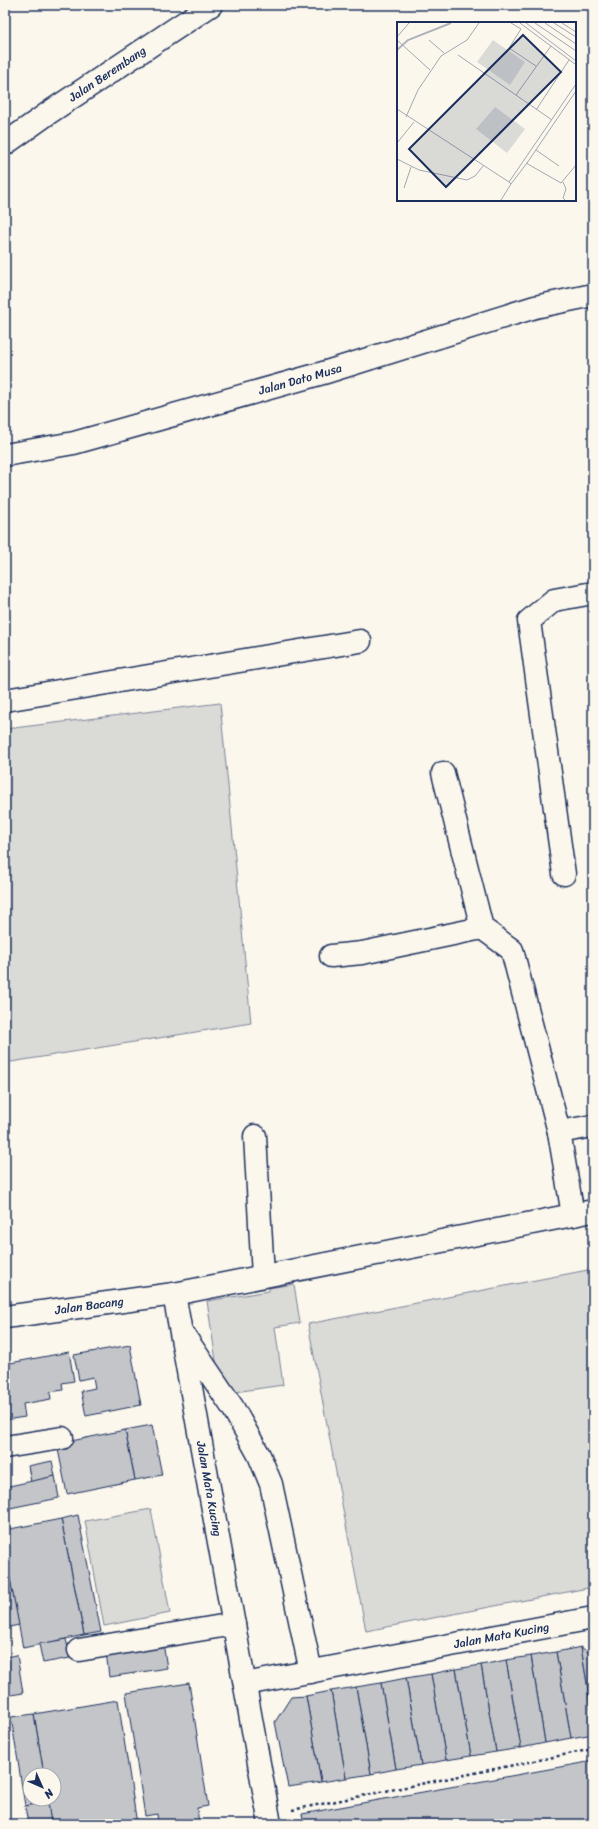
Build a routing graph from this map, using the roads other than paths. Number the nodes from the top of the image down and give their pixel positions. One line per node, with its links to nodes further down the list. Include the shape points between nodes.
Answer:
1 (211, 5): 2 (street, Jalan Berembang)
2 (5, 144)
3 (593, 295): 4 (street, Jalan Dato Musa, via 535,307 323,373 74,443)
4 (5, 455)
5 (593, 593): 9 (street, via 554,600 529,621)
6 (360, 641): 7 (street)
7 (5, 700)
8 (444, 773): 10 (street)
9 (564, 874)
10 (482, 928): 11 (street); 13 (street, via 512,950)
11 (331, 956)
12 (593, 1126): 13 (street)
13 (559, 1132): 15 (street)
14 (255, 1136): 16 (street)
15 (583, 1213): 16 (street, Jalan Bacang)
16 (263, 1276): 17 (street, Jalan Bacang)
17 (174, 1294): 18 (street, Jalan Bacang); 19 (street, Jalan Mata Kucing)
18 (5, 1317)
19 (180, 1330): 23 (street, Jalan Mata Kucing); 25 (street, via 233,1408 272,1484)
20 (62, 1438): 21 (street)
21 (5, 1447)
22 (593, 1618): 25 (street, Jalan Mata Kucing)
23 (234, 1624): 24 (street); 26 (street, Jalan Mata Kucing)
24 (79, 1650)
25 (311, 1672): 26 (street, Jalan Mata Kucing)
26 (245, 1684): 27 (street, Jalan Mata Kucing)
27 (269, 1819)

